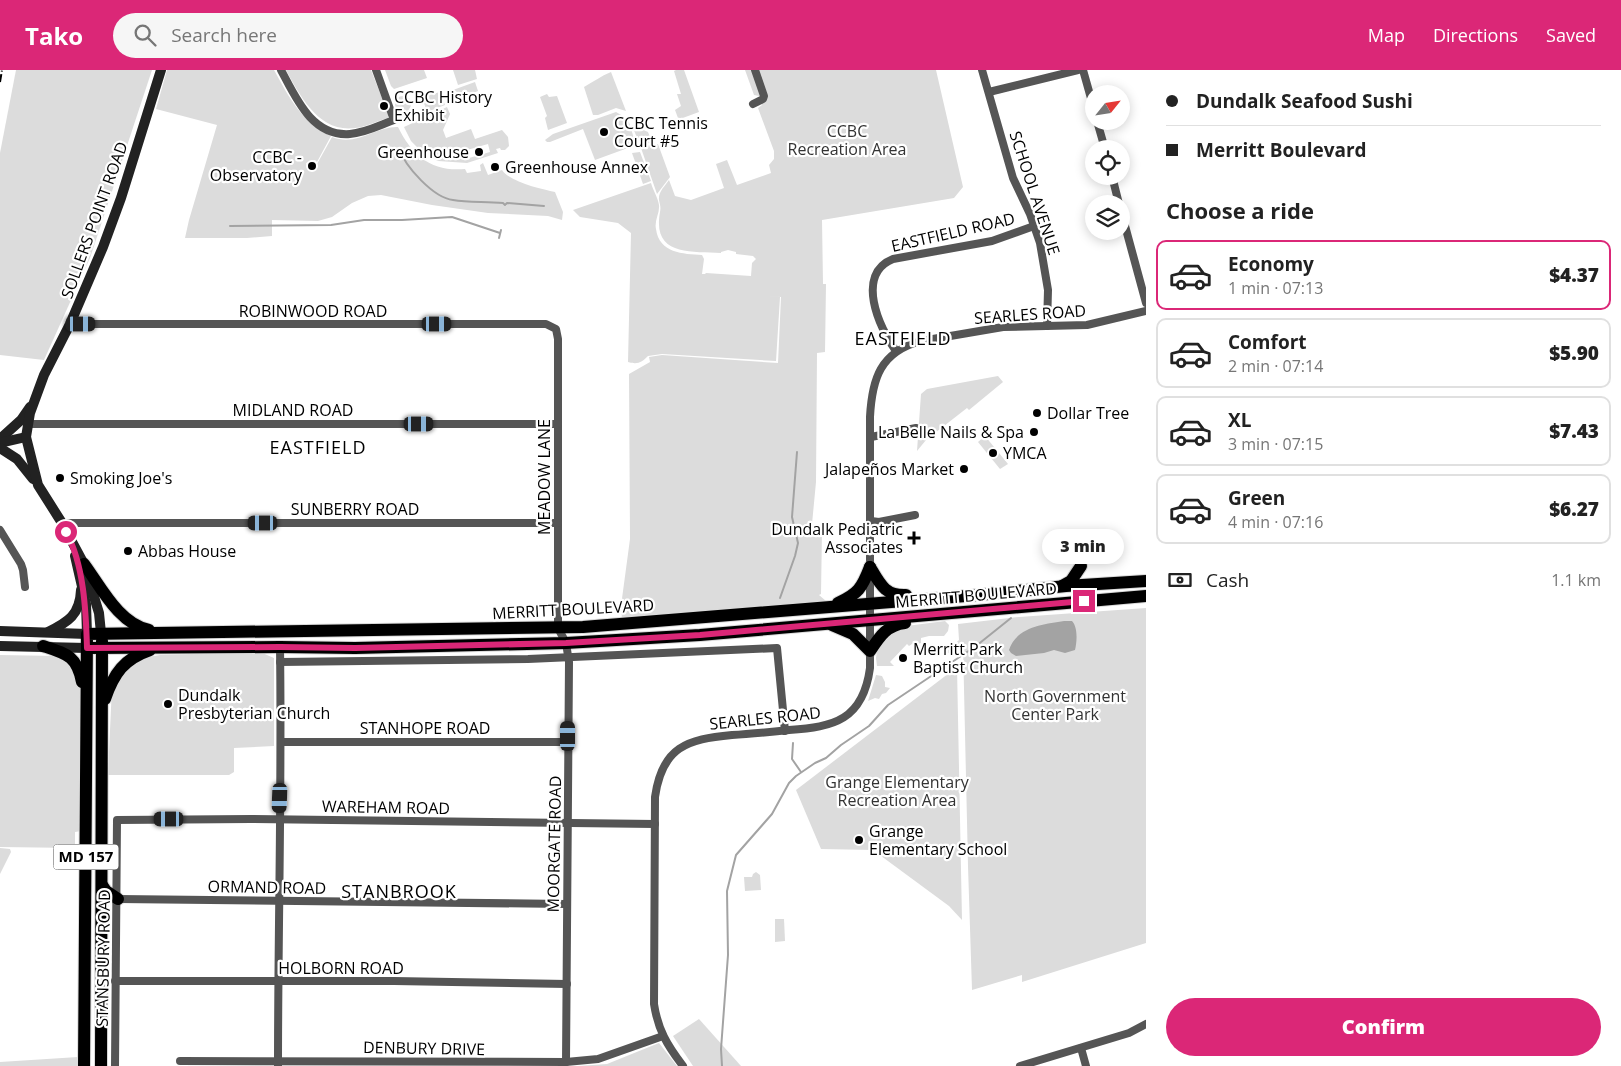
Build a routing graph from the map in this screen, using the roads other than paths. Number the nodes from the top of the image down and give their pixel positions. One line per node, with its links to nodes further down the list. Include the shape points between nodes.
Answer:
1 (161, 70): 15 (street, SOLLERS POINT ROAD, via 109,230)
2 (281, 70): 3 (street, via 306,114 339,134 351,134 394,120)
3 (376, 70)
4 (755, 70): 10 (street, via 764,96)
5 (982, 70): 9 (street, SCHOOL AVENUE)
6 (1078, 70): 9 (street)
7 (1083, 70): 8 (street)
8 (1087, 85)
9 (989, 92): 11 (street, SCHOOL AVENUE, via 1015,184)
10 (753, 104)
11 (1034, 226): 16 (street, SCHOOL AVENUE, via 1047,278); 18 (street, EASTFIELD ROAD, via 992,240 893,259 880,266 874,279 874,300 882,327)
12 (1129, 240): 13 (street)
13 (1146, 303)
14 (1146, 311): 16 (street, SEARLES ROAD, via 1087,325)
15 (70, 324): 17 (street, ROBINWOOD ROAD, via 546,324); 19 (street, SOLLERS POINT ROAD)
16 (1047, 326): 18 (street, SEARLES ROAD, via 990,329 921,341)
17 (554, 328): 21 (street, MEADOW LANE, via 558,339)
18 (896, 351): 24 (street, SEARLES ROAD, via 882,366 875,380 871,401)
19 (34, 402): 20 (street, SOLLERS POINT ROAD); 25 (street)
20 (28, 424): 21 (street, MIDLAND ROAD); 23 (street, SOLLERS POINT ROAD)
21 (558, 424): 31 (street, MEADOW LANE)
22 (916, 428): 24 (street)
23 (26, 437): 25 (street); 27 (street)
24 (871, 437): 29 (street, SEARLES ROAD)
25 (0, 441)
26 (0, 448): 27 (street, via 17,459)
27 (38, 486): 30 (street)
28 (916, 515): 29 (street)
29 (870, 521): 36 (street, SEARLES ROAD)
30 (62, 523): 31 (street, SUNBERRY ROAD); 33 (street)
31 (558, 523): 48 (street, MEADOW LANE)
32 (0, 530): 40 (street, via 24,570)
33 (71, 541): 34 (street); 38 (street)
34 (84, 564): 50 (main road, via 126,620 143,629); 52 (street, via 99,614)
35 (1081, 566): 39 (main road, via 1071,581)
36 (870, 568): 41 (main road, via 880,584 894,595 955,591); 43 (street, SEARLES ROAD); 44 (main road, via 854,595)
37 (1146, 580): 39 (main road, MERRITT BOULEVARD)
38 (81, 582): 51 (street, via 73,617); 53 (street)
39 (1062, 586): 41 (main road, MERRITT BOULEVARD)
40 (25, 587)
41 (978, 595): 43 (main road, MERRITT BOULEVARD)
42 (1146, 596): 45 (main road, MERRITT BOULEVARD / MD 157)
43 (870, 603): 44 (main road, MERRITT BOULEVARD); 46 (street, SEARLES ROAD)
44 (828, 607): 48 (main road, MERRITT BOULEVARD)
45 (936, 614): 46 (main road, MERRITT BOULEVARD / MD 157); 61 (main road, via 926,621 895,625 882,634)
46 (871, 621): 47 (main road, MERRITT BOULEVARD / MD 157); 61 (street, SEARLES ROAD)
47 (829, 624): 54 (main road, MERRITT BOULEVARD / MD 157); 61 (main road, via 853,634)
48 (558, 628): 50 (main road, MERRITT BOULEVARD); 54 (street, MOORGATE ROAD)
49 (0, 631): 51 (street, MERRITT BOULEVARD)
50 (161, 632): 52 (main road, MERRITT BOULEVARD)
51 (46, 633): 53 (street, MERRITT BOULEVARD)
52 (101, 633): 53 (main road, MERRITT BOULEVARD); 59 (main road)
53 (87, 634): 58 (main road, MD 157)
54 (566, 643): 57 (main road, MERRITT BOULEVARD / MD 157); 62 (street, MOORGATE ROAD)
55 (0, 646): 56 (street, MERRITT BOULEVARD)
56 (43, 646): 58 (street, MERRITT BOULEVARD); 64 (main road, via 63,654 80,668)
57 (280, 647): 60 (main road, MERRITT BOULEVARD / MD 157); 63 (street)
58 (87, 648): 59 (main road, MERRITT BOULEVARD); 64 (main road, MD 157)
59 (102, 648): 60 (main road, MERRITT BOULEVARD); 65 (main road)
60 (158, 648): 65 (main road, MD 157, via 136,656 119,670)
61 (870, 651): 66 (street, SEARLES ROAD, via 866,688 851,711 826,726)
62 (569, 657): 63 (street); 66 (street, via 777,648); 68 (street, MOORGATE ROAD)
63 (280, 662): 67 (street)
64 (87, 705): 78 (main road, MD 157)
65 (102, 711): 69 (main road, MD 157)
66 (785, 731): 73 (street, SEARLES ROAD, via 700,738 681,748 660,773 655,796)
67 (281, 742): 68 (street, STANHOPE ROAD); 70 (street)
68 (568, 742): 72 (street, MOORGATE ROAD)
69 (102, 775): 74 (main road, MD 157); 78 (main road, via 96,814 95,912 93,920)
70 (279, 819): 71 (street, WAREHAM ROAD); 72 (street, WAREHAM ROAD); 76 (street)
71 (117, 820): 75 (street, STANSBURY ROAD)
72 (568, 822): 73 (street, WAREHAM ROAD); 77 (street, MOORGATE ROAD)
73 (655, 824): 83 (street, SEARLES ROAD, via 653,989 656,1019)
74 (102, 885): 75 (main road); 89 (main road, MD 157)
75 (118, 899): 76 (street, ORMAND ROAD); 79 (street, STANSBURY ROAD)
76 (280, 900): 77 (street, ORMAND ROAD); 80 (street)
77 (566, 904): 81 (street, MOORGATE ROAD)
78 (85, 924): 88 (main road, MD 157)
79 (115, 981): 80 (street, HOLBORN ROAD); 90 (street, STANSBURY ROAD)
80 (279, 981): 81 (street, HOLBORN ROAD); 87 (street)
81 (566, 984): 86 (street, MOORGATE ROAD)
82 (1146, 1024): 84 (street, via 1129,1033)
83 (663, 1036): 86 (street, DENBURY DRIVE, via 598,1059); 91 (street, SEARLES ROAD)
84 (1081, 1048): 92 (street); 93 (street)
85 (180, 1061): 87 (street, DENBURY DRIVE)
86 (566, 1062): 87 (street, DENBURY DRIVE)
87 (278, 1063)
88 (84, 1066)
89 (101, 1066)
90 (115, 1066)
91 (683, 1066)
92 (1020, 1066)
93 (1086, 1066)

